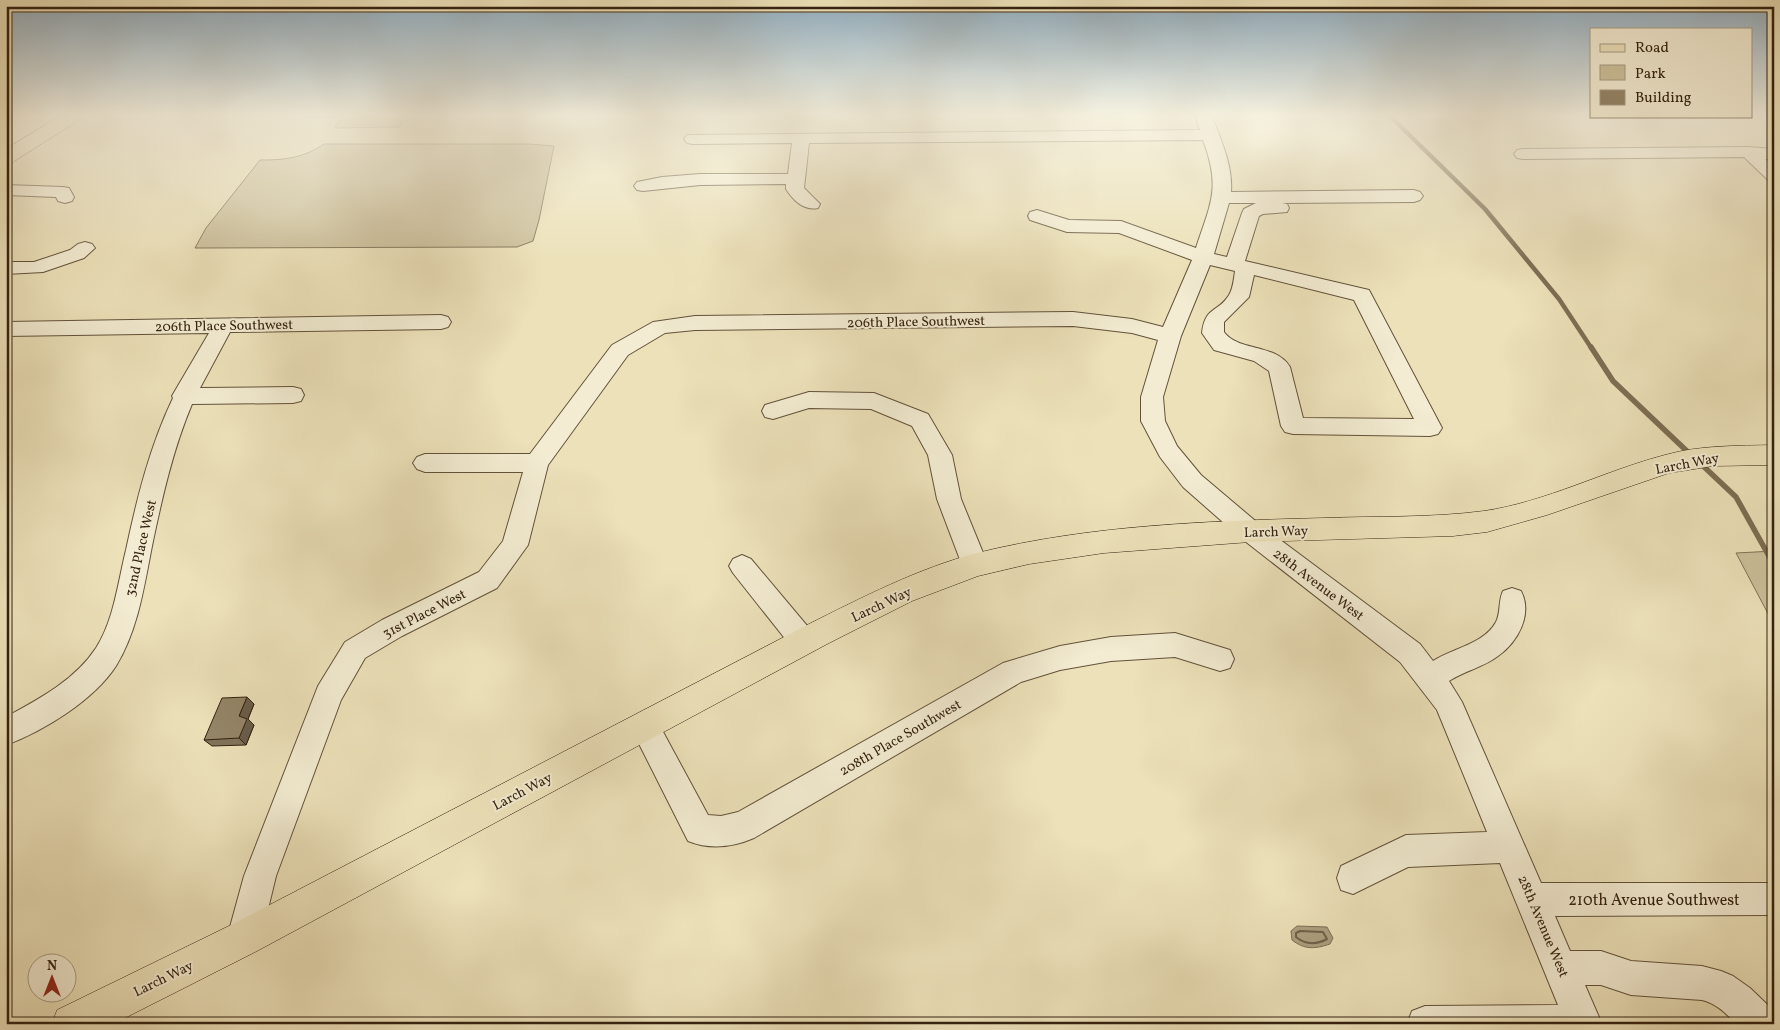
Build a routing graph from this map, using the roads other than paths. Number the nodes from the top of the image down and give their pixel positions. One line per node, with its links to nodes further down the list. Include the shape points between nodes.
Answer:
1 (798, 164): 5 (street)
2 (1218, 164): 10 (street, 28th Avenue West, via 1223,180)
3 (1761, 164): 4 (street)
4 (1774, 176)
5 (797, 179): 6 (street, via 688,181); 11 (street, via 796,189)
6 (643, 186)
7 (6, 190): 9 (street, via 64,192)
8 (1414, 196): 10 (street)
9 (65, 197)
10 (1221, 198): 15 (street, 28th Avenue West)
11 (811, 204)
12 (1353, 214): 16 (street, via 1259,208 1251,213)
13 (1037, 216): 15 (street, via 1067,226 1122,227)
14 (85, 248): 17 (street, via 77,254 36,268)
15 (1202, 258): 16 (street); 22 (street, 28th Avenue West)
16 (1240, 266): 16 (street, via 1362,295 1430,428 1293,426 1279,367 1262,356 1222,345 1212,333 1214,320 1239,297)
17 (6, 268)
18 (441, 322): 19 (street, 206th Place Southwest)
19 (224, 325): 21 (street, 206th Place Southwest); 24 (street, 32nd Place West)
20 (660, 327): 22 (street, 206th Place Southwest, via 695,322 1073,319 1132,326); 28 (street, 31st Place West, via 620,350)
21 (6, 329)
22 (1170, 336): 29 (street, 28th Avenue West, via 1152,397 1153,421 1168,451 1192,481)
23 (293, 395): 24 (street)
24 (183, 396): 37 (street, 32nd Place West, via 161,457 124,620 111,647 96,670 72,690)
25 (773, 411): 30 (street, via 809,400 874,401 920,420 940,455 949,499)
26 (1774, 455): 29 (main road, Larch Way, via 1713,456 1667,464 1538,508 1487,521)
27 (425, 463): 28 (street)
28 (537, 463): 42 (street, 31st Place West, via 515,545 488,580 355,650 328,695 260,876)
29 (1250, 531): 30 (main road, Larch Way, via 1104,542); 35 (street, 28th Avenue West, via 1410,654)
30 (975, 565): 33 (main road, Larch Way, via 902,592)
31 (742, 566): 33 (street)
32 (1512, 599): 35 (street, via 1512,617 1505,632 1488,648 1450,664)
33 (804, 642): 36 (main road, Larch Way)
34 (1220, 658): 36 (street, 208th Place Southwest, via 1174,645 1111,649 1060,658 1013,672 743,827 721,831 699,830)
35 (1429, 678): 38 (street, 28th Avenue West, via 1448,702)
36 (645, 726): 42 (main road, Larch Way)
37 (6, 732)
38 (1510, 846): 39 (street, via 1406,851); 41 (street, 28th Avenue West)
39 (1353, 878)
40 (1774, 898): 41 (street, 210th Avenue Southwest)
41 (1533, 900): 43 (street, 28th Avenue West)
42 (244, 938): 45 (main road, Larch Way)
43 (1562, 968): 44 (street, 28th Avenue West); 47 (street, via 1601,968 1631,978 1721,988)
44 (1584, 1023): 46 (street)
45 (71, 1024)
46 (1425, 1024)
47 (1762, 1024)

